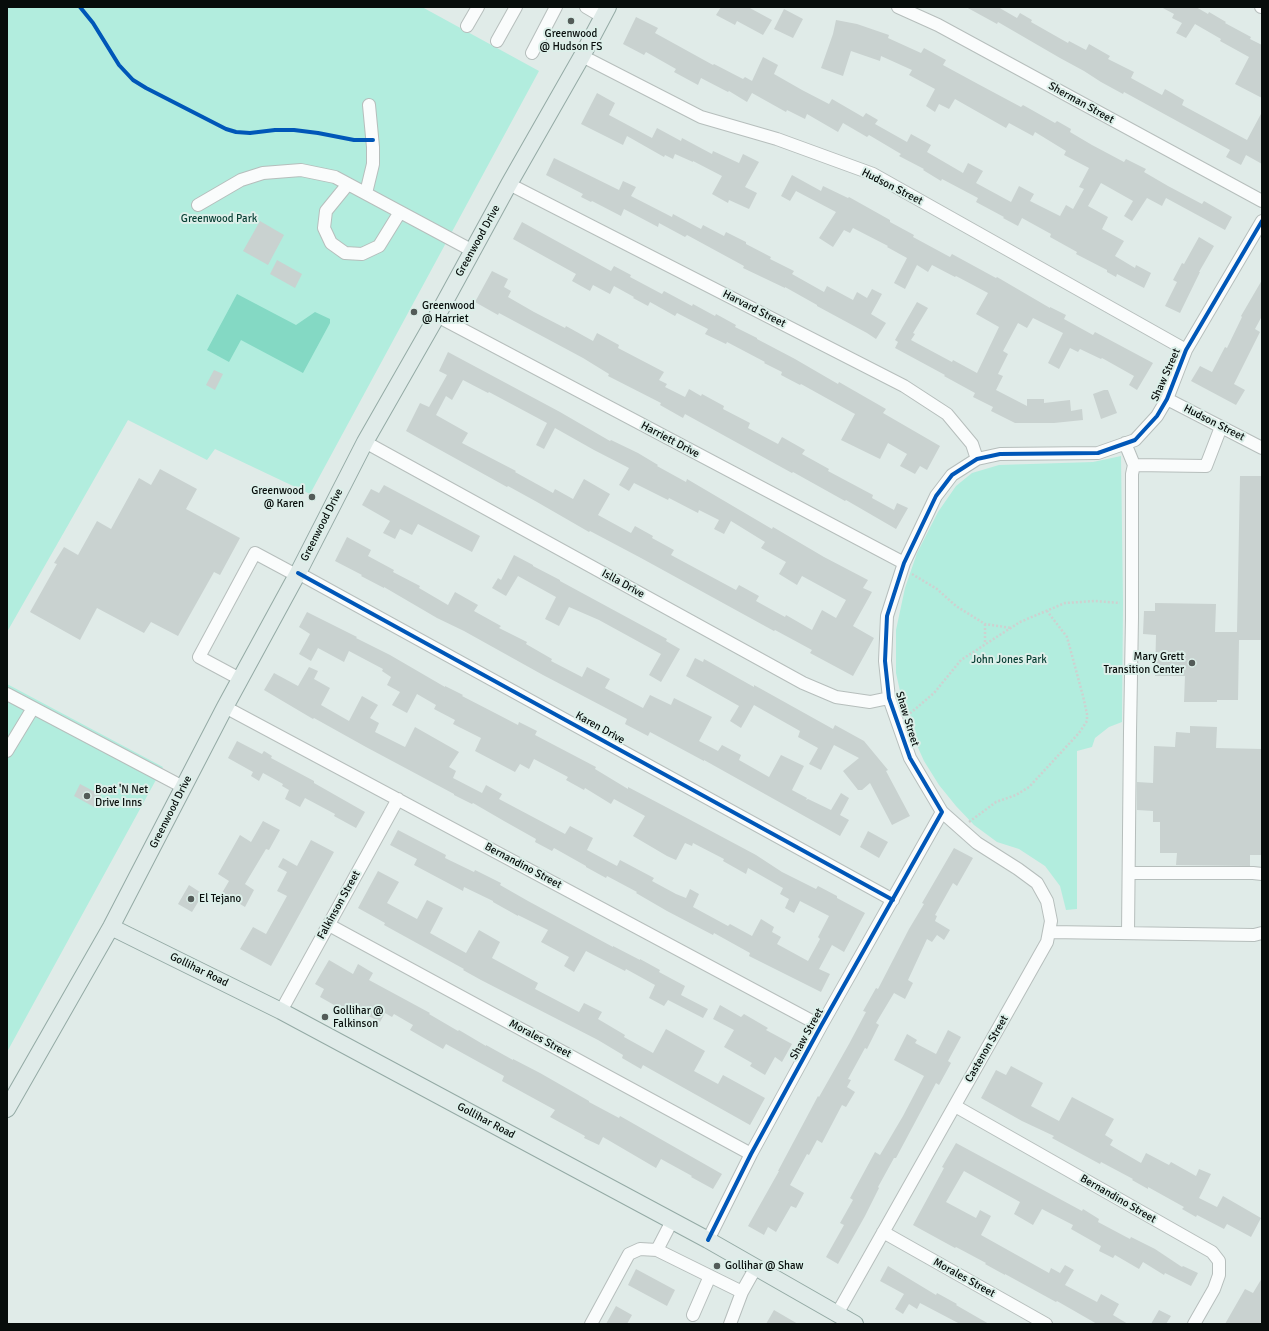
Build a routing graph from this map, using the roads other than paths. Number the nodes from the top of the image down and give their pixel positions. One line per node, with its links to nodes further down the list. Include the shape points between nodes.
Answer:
1 (478, 7): 7 (street)
2 (516, 7): 8 (street)
3 (556, 7): 9 (street)
4 (586, 7): 6 (street)
5 (898, 7): 15 (street, Sherman Street, via 938,25)
6 (605, 12): 10 (main road, Greenwood Drive)
7 (467, 26)
8 (497, 40)
9 (532, 54)
10 (582, 56): 13 (main road, Greenwood Drive); 21 (street, Hudson Street, via 701,117 777,139 873,174)
11 (369, 105): 14 (street, via 374,164)
12 (348, 184): 14 (street); 16 (street, via 335,177 301,170 263,173 241,180); 17 (street, via 326,211 324,228 331,243 346,253 362,254 379,246)
13 (509, 184): 19 (main road, Greenwood Drive); 27 (street, Harvard Street, via 904,386 948,414 972,444)
14 (366, 193): 17 (street)
15 (1262, 201)
16 (198, 205)
17 (400, 212): 19 (street)
18 (1262, 221): 21 (street, Shaw Street)
19 (473, 251): 20 (main road, Greenwood Drive)
20 (437, 316): 24 (main road, Greenwood Drive); 29 (street, Harriett Drive)
21 (1186, 350): 22 (street, Shaw Street)
22 (1167, 399): 23 (street, Hudson Street); 25 (street, Shaw Street, via 1157,416 1135,440)
23 (1221, 427): 26 (street, Hudson Street); 28 (street, via 1206,466)
24 (365, 442): 30 (main road, Greenwood Drive); 33 (street, Islla Drive, via 803,683 836,697 870,702)
25 (1125, 443): 27 (street, Shaw Street, via 1098,452 1000,454); 28 (street)
26 (1262, 448)
27 (977, 458): 29 (street, Shaw Street, via 952,475 936,496)
28 (1134, 465): 40 (street)
29 (902, 569): 33 (street, Shaw Street, via 887,616 886,661)
30 (297, 574): 31 (main road, Greenwood Drive); 31 (street, Karen Drive, via 255,554 198,657); 42 (street, Karen Drive)
31 (240, 679): 34 (main road, Greenwood Drive)
32 (7, 694): 35 (street)
33 (889, 698): 39 (street, Shaw Street, via 910,758)
34 (225, 707): 37 (main road, Greenwood Drive); 38 (street, Bernandino Street)
35 (33, 708): 36 (street); 37 (street)
36 (7, 752)
37 (183, 788): 44 (main road, Greenwood Drive)
38 (398, 799): 43 (street, Falkinson Street); 49 (street, Bernandino Street)
39 (942, 812): 42 (street, Shaw Street); 45 (street, Castenon Street, via 977,843 1037,883 1047,901 1051,921)
40 (1129, 873): 41 (street); 46 (street)
41 (1262, 874)
42 (893, 900): 49 (street, Shaw Street)
43 (329, 924): 48 (street, Falkinson Street); 52 (street, Morales Street)
44 (111, 927): 48 (main road, Gollihar Road); 51 (main road, Greenwood Drive)
45 (1049, 932): 46 (street); 50 (street, Castenon Street, via 1047,942)
46 (1128, 933): 47 (street)
47 (1262, 933)
48 (281, 1011): 53 (main road, Gollihar Road)
49 (821, 1026): 52 (street, Shaw Street)
50 (955, 1106): 54 (street, Castenon Street); 66 (street, Bernandino Street, via 1212,1252 1219,1261 1219,1275)
51 (7, 1109)
52 (751, 1154): 55 (street, Shaw Street)
53 (672, 1221): 55 (main road, Gollihar Road); 56 (street)
54 (883, 1232): 60 (street, Castenon Street); 65 (street, Morales Street)
55 (708, 1240): 57 (main road, Gollihar Road)
56 (657, 1250): 58 (street); 62 (street, via 640,1249 629,1254)
57 (756, 1268): 59 (street); 60 (main road, Gollihar Road)
58 (710, 1276): 59 (street); 61 (street)
59 (742, 1292): 63 (street)
60 (837, 1314): 64 (main road, Gollihar Road)
61 (693, 1315)
62 (591, 1324)
63 (730, 1324)
64 (855, 1324)
65 (1046, 1324)
66 (1194, 1324)

